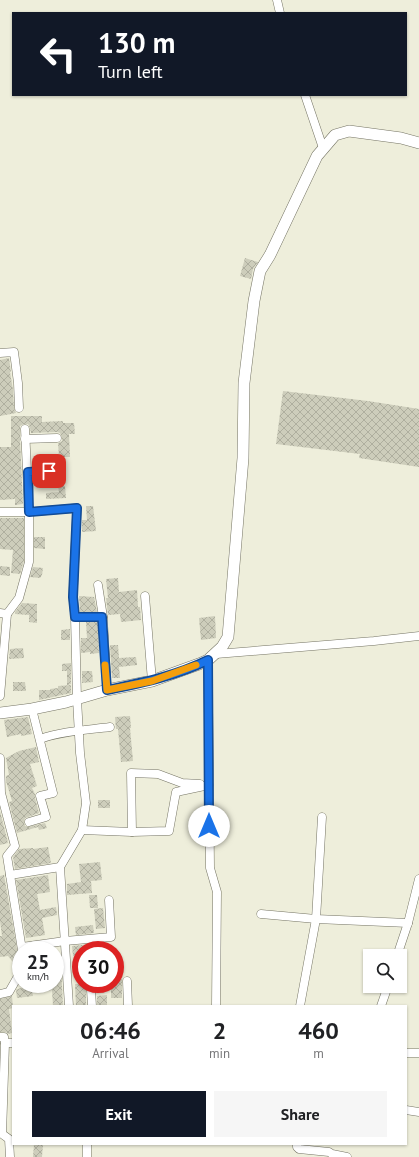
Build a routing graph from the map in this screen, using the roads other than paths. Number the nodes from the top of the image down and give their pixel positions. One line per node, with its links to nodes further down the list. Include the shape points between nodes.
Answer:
1 (277, 0): 2 (street)
2 (280, 12)
3 (304, 96): 5 (street)
4 (419, 143): 5 (main road, via 349,131 335,135)
5 (323, 148): 21 (main road, via 316,156 260,271 244,383 243,458 228,637)
6 (0, 353): 7 (street, via 14,352)
7 (20, 408)
8 (25, 429): 10 (street)
9 (57, 438): 10 (street)
10 (25, 439): 12 (street)
11 (49, 471): 12 (street)
12 (28, 472): 14 (street)
13 (0, 512): 14 (street)
14 (29, 512): 17 (street, via 29,562 19,598); 18 (street, via 77,508 73,597)
15 (98, 585): 19 (street)
16 (145, 596): 22 (street)
17 (3, 613): 24 (street)
18 (75, 617): 19 (street); 25 (street)
19 (102, 617): 23 (street)
20 (419, 636): 21 (street)
21 (212, 657): 22 (main road); 32 (street)
22 (152, 681): 23 (main road)
23 (107, 690): 25 (main road)
24 (0, 696)
25 (77, 699): 26 (main road); 29 (street)
26 (32, 709): 27 (main road); 30 (street)
27 (0, 713)
28 (110, 727): 29 (street)
29 (79, 732): 30 (street); 36 (street, via 86,803)
30 (40, 739): 35 (street, via 53,793 40,796 46,817)
31 (0, 758): 33 (street)
32 (209, 785): 37 (street, via 176,792 168,831); 37 (street, via 182,782 158,774 131,773); 57 (street, via 210,868 217,892)
33 (1, 793): 38 (street, via 15,846)
34 (322, 817): 44 (street)
35 (29, 822)
36 (82, 830): 37 (street); 39 (street)
37 (132, 832)
38 (3, 857): 40 (street)
39 (60, 867): 40 (street); 47 (street)
40 (10, 875): 46 (street)
41 (419, 879): 45 (street)
42 (108, 900): 47 (street, via 111,937)
43 (261, 914): 44 (street)
44 (316, 919): 45 (street); 58 (street)
45 (408, 923): 48 (street)
46 (21, 941)
47 (65, 941): 54 (street)
48 (399, 949)
49 (126, 981): 56 (street)
50 (12, 987): 53 (street, via 9,992)
51 (91, 993): 55 (street)
52 (386, 993): 59 (street)
53 (0, 994)
54 (69, 1005)
55 (92, 1005)
56 (128, 1005)
57 (216, 1005)
58 (300, 1005)
59 (381, 1005)
60 (6, 1041): 63 (street)
61 (407, 1053): 62 (street)
62 (419, 1053)
63 (2, 1078): 69 (street, via 2,1134 9,1139)
64 (407, 1110): 65 (street)
65 (419, 1112)
66 (87, 1145): 70 (street)
67 (297, 1145): 68 (street, via 300,1149)
68 (328, 1151): 71 (street)
69 (10, 1157)
70 (87, 1157)
71 (347, 1157)

